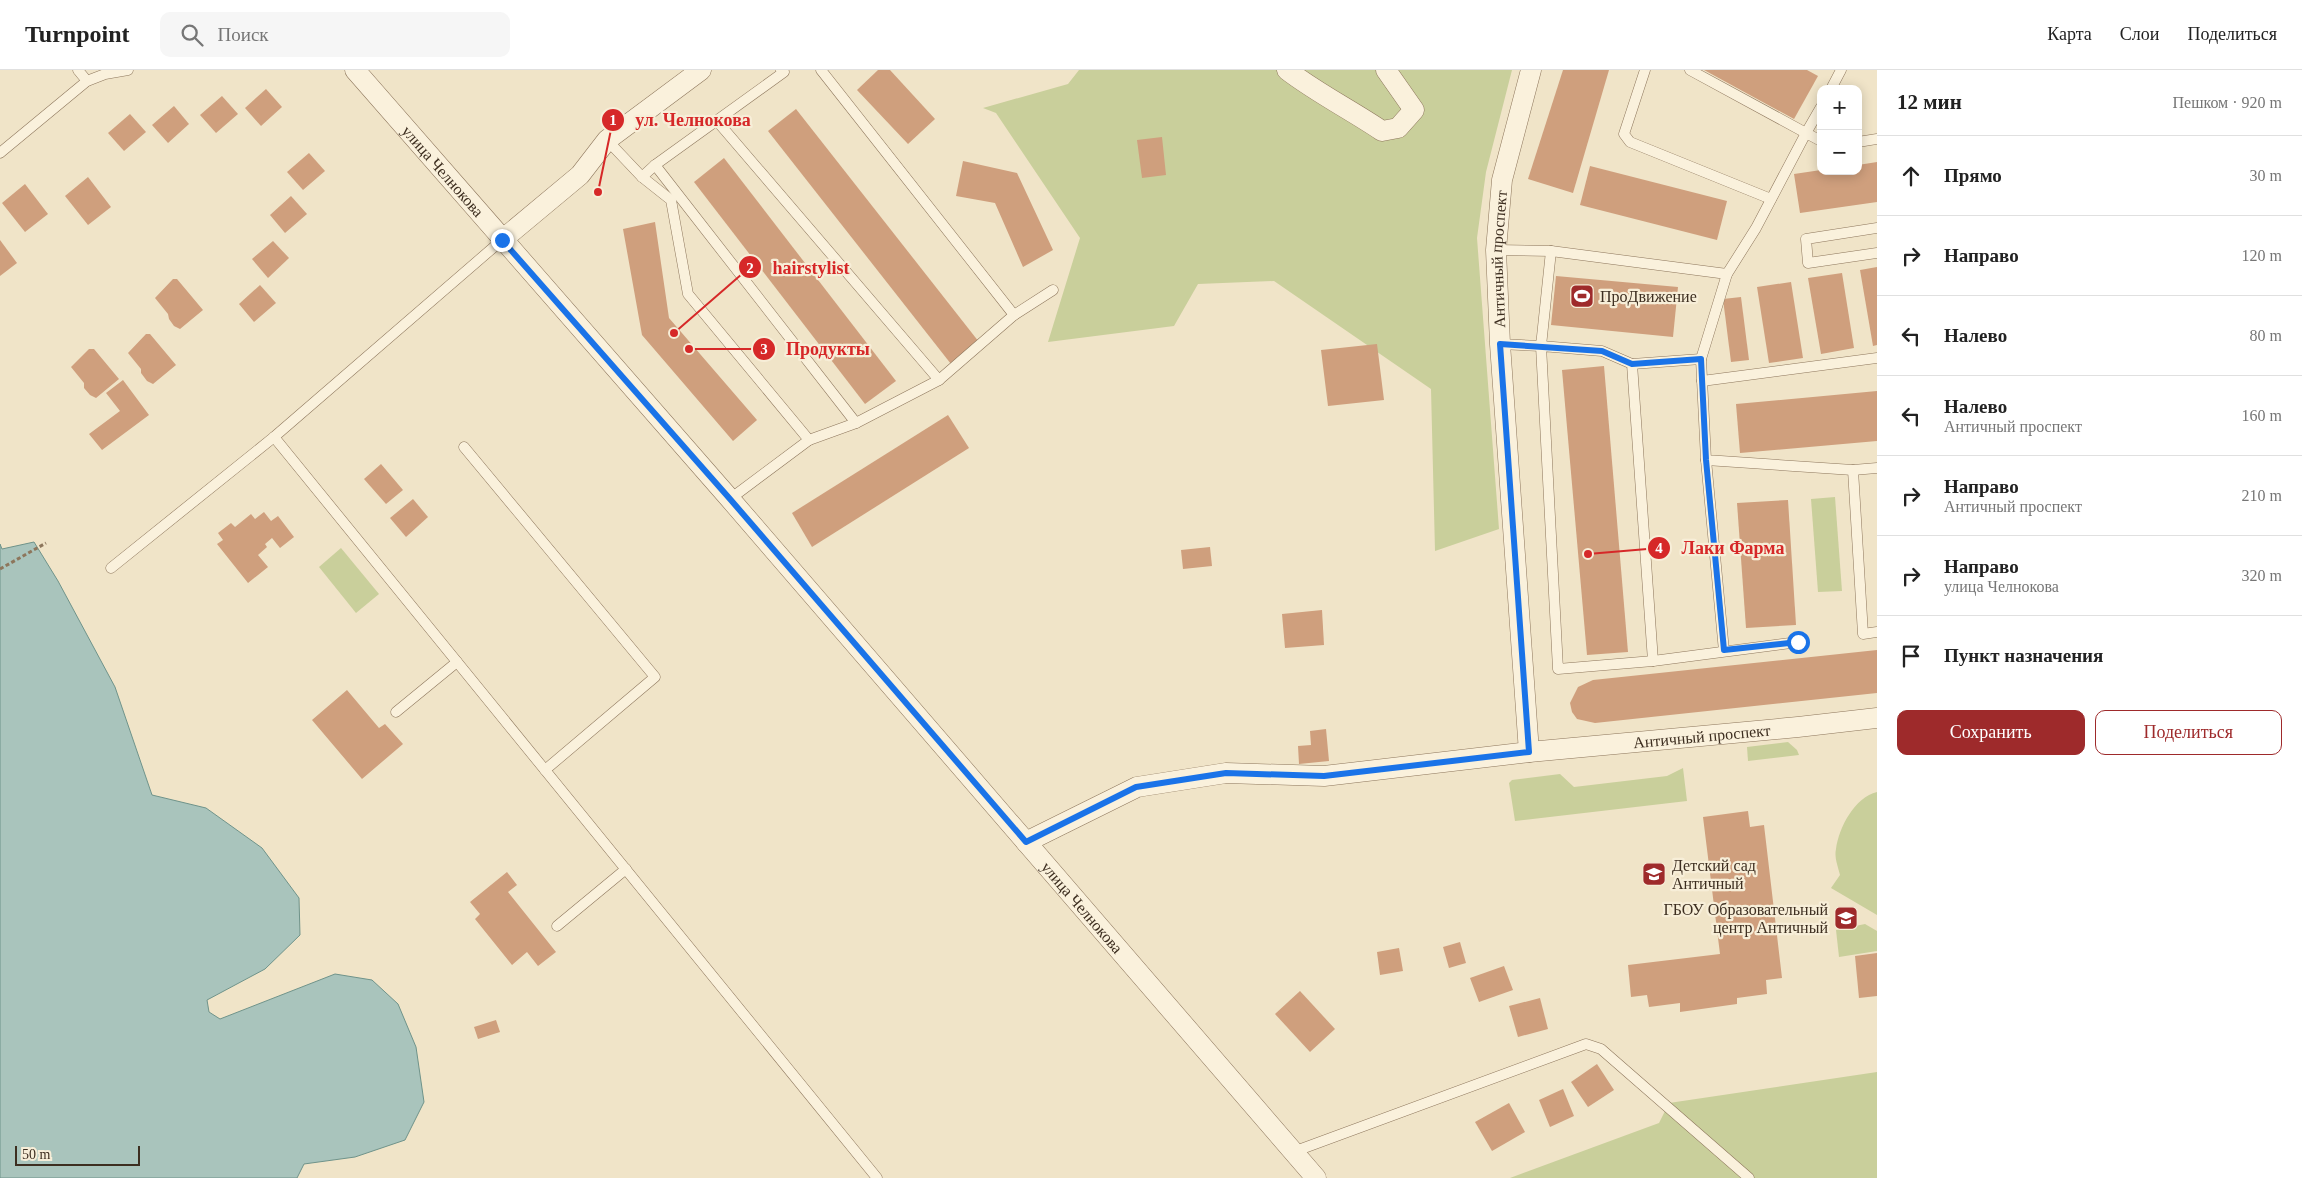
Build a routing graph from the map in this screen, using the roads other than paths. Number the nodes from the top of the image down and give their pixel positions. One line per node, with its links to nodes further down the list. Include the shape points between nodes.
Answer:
1 (78, 70): 13 (lane)
2 (128, 70): 13 (lane)
3 (355, 70): 27 (street, улица Челнокова)
4 (701, 70): 20 (street)
5 (781, 70): 16 (lane, via 784,72)
6 (821, 70): 33 (lane)
7 (1287, 70): 8 (street, via 1382,131 1398,128 1414,110)
8 (1386, 70)
9 (1530, 70): 28 (street, Античный проспект, via 1502,180)
10 (1645, 70): 25 (lane, via 1624,134 1630,142)
11 (1690, 70): 17 (lane)
12 (1841, 70): 14 (lane)
13 (87, 81): 22 (lane)
14 (1833, 85)
15 (1817, 114): 17 (lane)
16 (717, 121): 23 (lane); 39 (lane)
17 (1806, 134): 18 (lane); 25 (lane)
18 (1817, 139)
19 (1877, 139): 21 (lane)
20 (607, 140): 24 (lane); 27 (street, via 580,175)
21 (1862, 141)
22 (0, 153)
23 (655, 165): 24 (lane); 41 (lane)
24 (642, 177): 43 (lane, via 671,200 688,294)
25 (1771, 199): 31 (lane)
26 (1877, 228): 30 (lane, via 1806,239 1808,263)
27 (502, 240): 42 (lane); 48 (street, улица Челнокова)
28 (1496, 250): 29 (lane); 34 (street, Античный проспект)
29 (1551, 251): 31 (lane); 35 (lane)
30 (1877, 253)
31 (1727, 274): 37 (lane)
32 (1053, 290): 33 (lane)
33 (1014, 315): 39 (lane)
34 (1500, 344): 35 (lane); 57 (street, Античный проспект)
35 (1541, 346): 38 (lane, via 1602,351); 53 (lane, via 1558,669)
36 (1877, 358): 40 (lane)
37 (1701, 359): 38 (lane); 40 (lane)
38 (1632, 364): 53 (lane)
39 (939, 380): 41 (lane)
40 (1702, 380): 45 (lane)
41 (856, 423): 43 (lane)
42 (274, 437): 49 (lane); 54 (lane)
43 (810, 440): 48 (lane)
44 (464, 447): 58 (lane, via 655,677)
45 (1706, 460): 47 (lane); 52 (lane)
46 (1877, 468): 47 (lane)
47 (1853, 470): 50 (lane, via 1863,634)
48 (730, 499): 59 (street, улица Челнокова)
49 (111, 568)
50 (1877, 632)
51 (1798, 642): 52 (lane)
52 (1724, 650): 53 (lane)
53 (1653, 661)
54 (457, 662): 55 (lane); 58 (lane)
55 (396, 712)
56 (1877, 718): 57 (street, Античный проспект)
57 (1529, 752): 59 (street, Античный проспект, via 1324,776 1226,773 1136,787)
58 (545, 770): 60 (lane)
59 (1026, 842): 62 (street, улица Челнокова)
60 (626, 869): 61 (lane); 63 (lane)
61 (557, 926)
62 (1293, 1152): 64 (street, улица Челнокова); 65 (lane, via 1586,1044 1601,1049)
63 (877, 1178)
64 (1316, 1178)
65 (1749, 1178)

